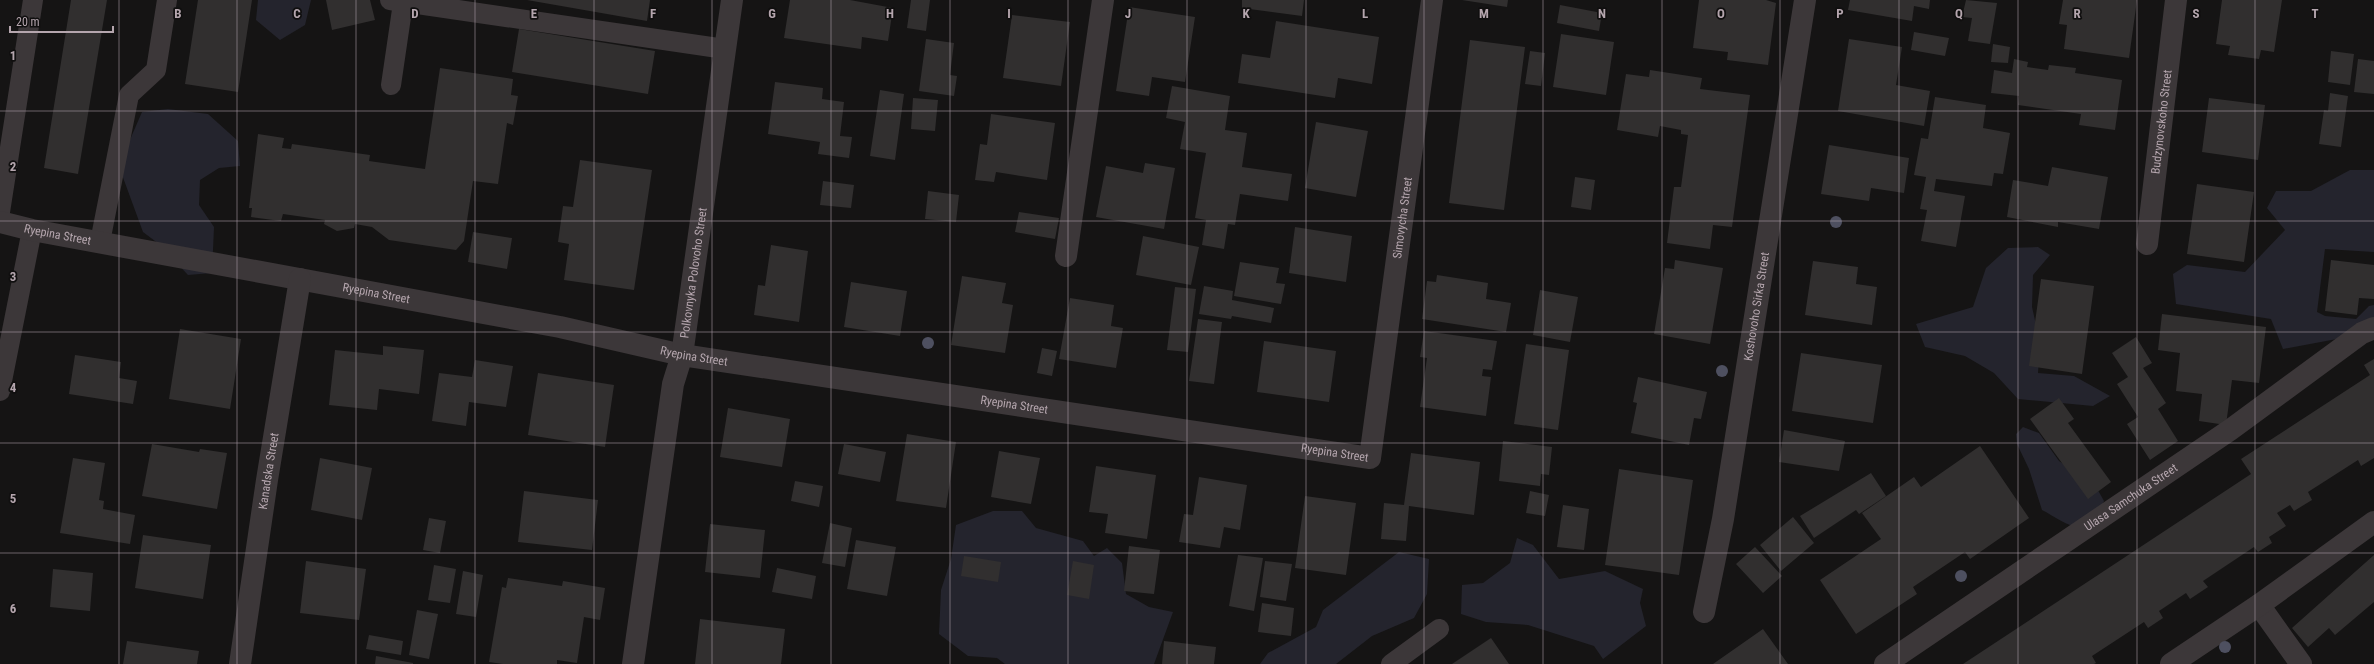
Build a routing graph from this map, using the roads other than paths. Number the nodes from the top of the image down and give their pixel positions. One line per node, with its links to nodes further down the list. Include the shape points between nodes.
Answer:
1 (33, 0): 11 (lane)
2 (167, 0): 14 (lane, via 156,70 129,95)
3 (732, 0): 9 (street, Polkovnyka Polovoho Street)
4 (1103, 0): 16 (street)
5 (1432, 0): 21 (street, Simovycha Street)
6 (1805, 0): 24 (street, Koshovoho Sirka Street, via 1723,519)
7 (2176, 0): 15 (street, Budzynovskoho Street)
8 (396, 2): 9 (lane); 10 (lane)
9 (725, 49): 19 (street, Polkovnyka Polovoho Street)
10 (391, 85)
11 (0, 212)
12 (0, 222): 13 (street, Ryepina Street)
13 (32, 230): 14 (street, Ryepina Street); 20 (lane)
14 (100, 242): 17 (street, Ryepina Street)
15 (2147, 244)
16 (1066, 256)
17 (300, 279): 19 (street, Ryepina Street, via 560,327); 26 (street, Kanadska Street)
18 (2374, 328): 29 (street, Ulasa Samchuka Street, via 2362,333 2230,430)
19 (682, 355): 21 (street, Ryepina Street, via 1370,458); 27 (street, Polkovnyka Polovoho Street, via 673,384)
20 (0, 392)
21 (1374, 436)
22 (2374, 522): 23 (street)
23 (2259, 605): 30 (street); 31 (street)
24 (1704, 612)
25 (1439, 629): 28 (lane)
26 (240, 664)
27 (633, 664)
28 (1391, 664)
29 (1885, 664)
30 (2171, 664)
31 (2301, 664)

